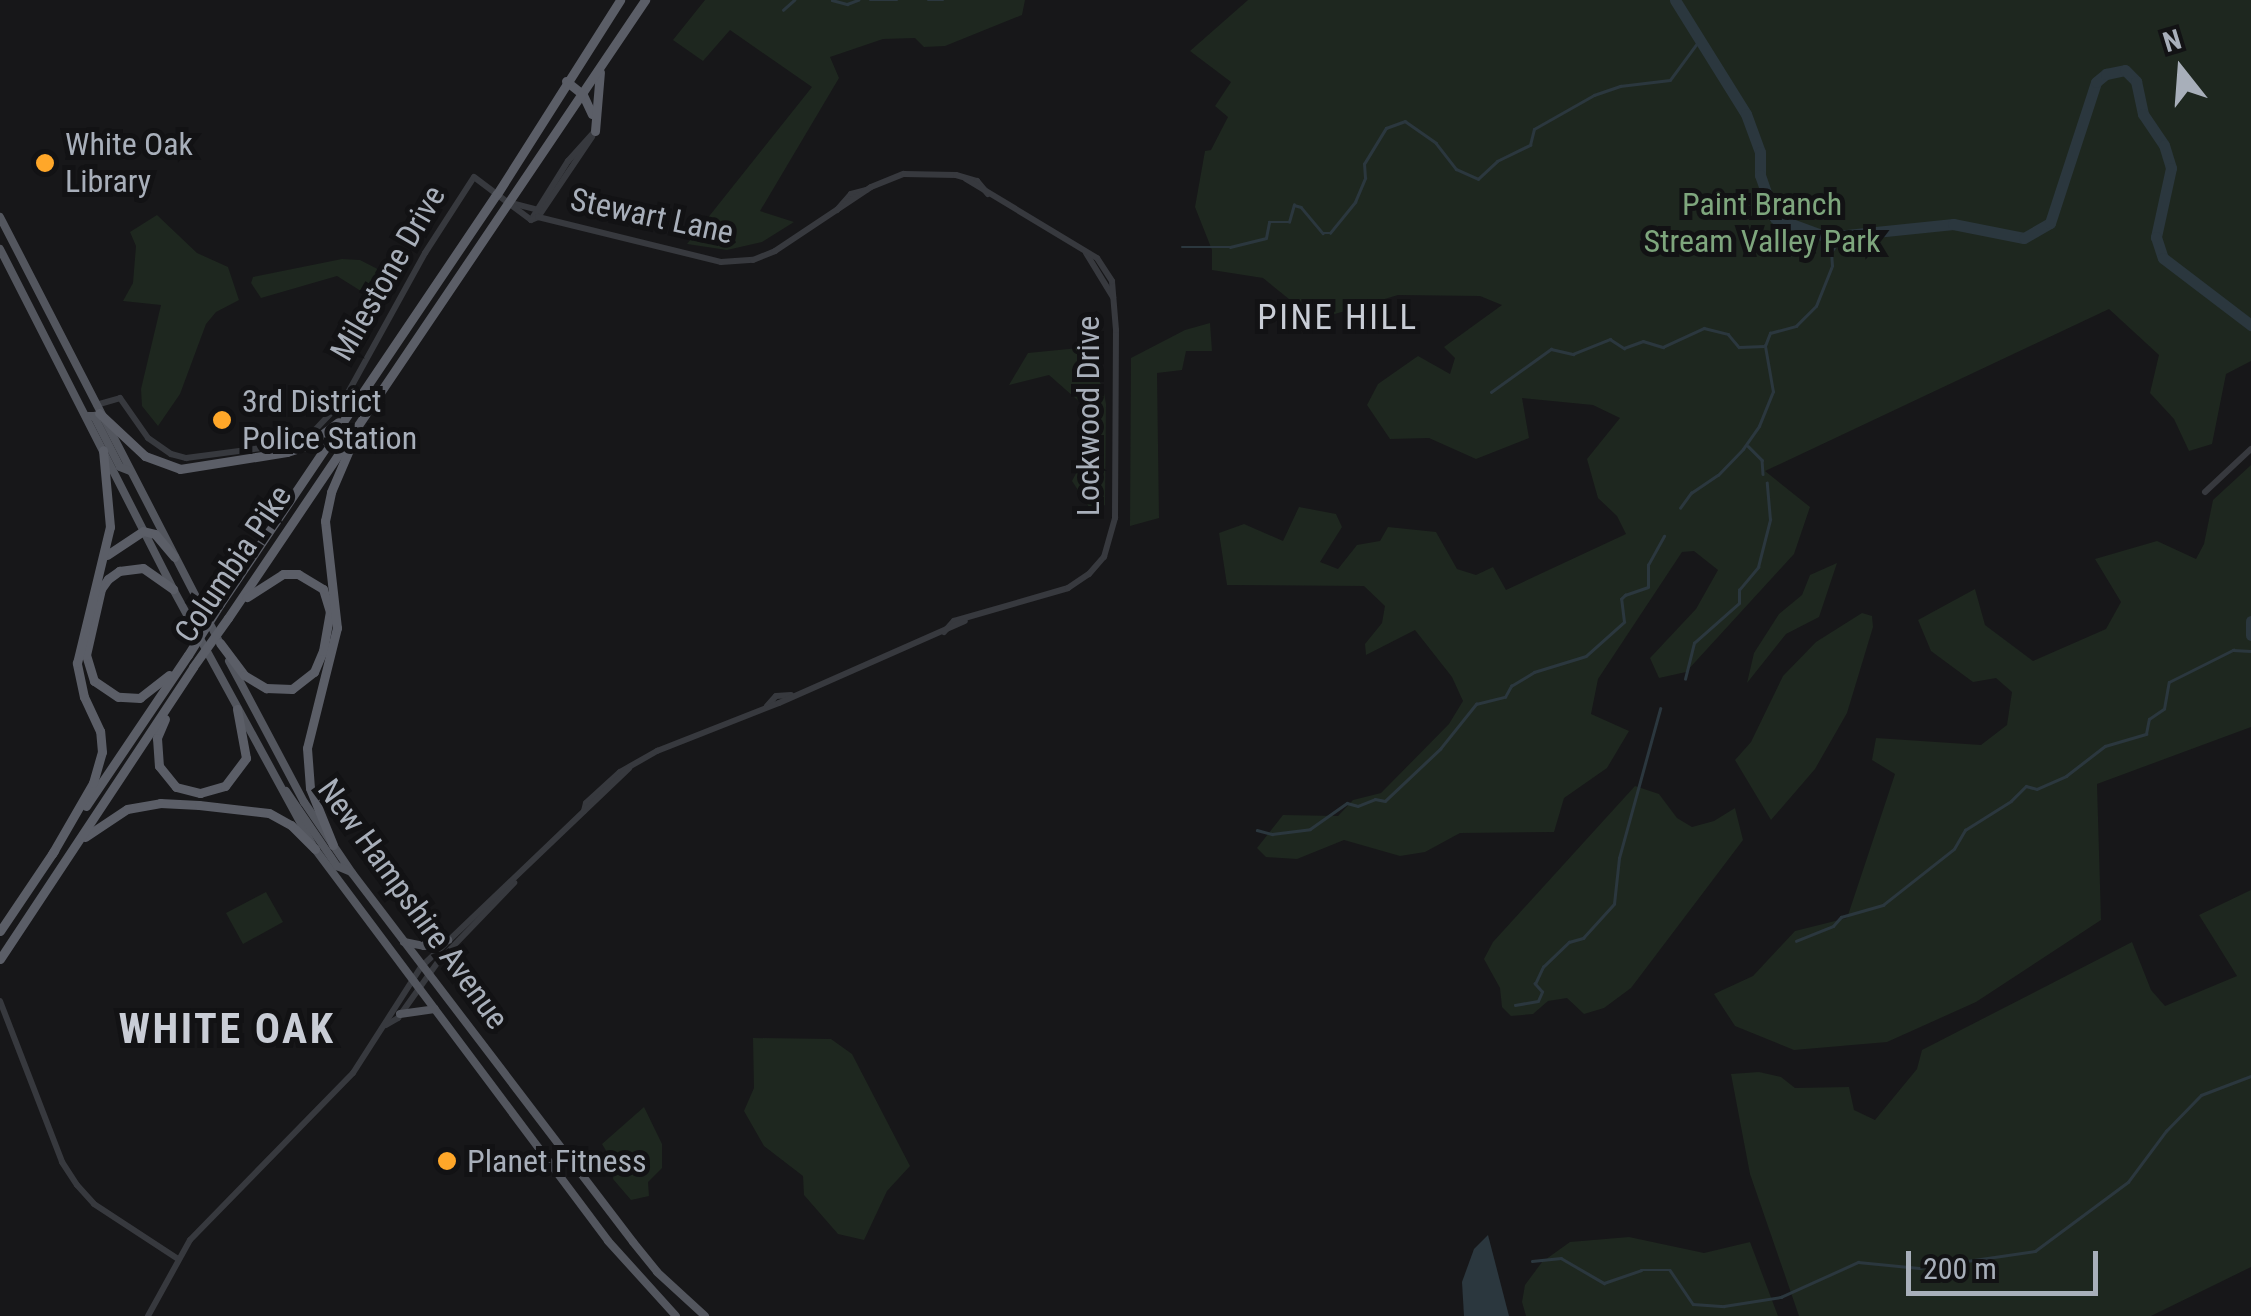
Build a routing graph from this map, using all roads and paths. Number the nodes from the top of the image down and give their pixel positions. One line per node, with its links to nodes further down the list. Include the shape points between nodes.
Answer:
1 (620, 0): 4 (highway, Columbia Pike)
2 (645, 0): 3 (highway, Columbia Pike)
3 (602, 65): 5 (highway, Columbia Pike); 6 (highway)
4 (566, 82): 5 (highway); 8 (highway, Columbia Pike)
5 (583, 95): 6 (highway); 9 (highway, Columbia Pike)
6 (595, 126): 10 (street)
7 (474, 177): 8 (street, Stewart Lane); 15 (street, Milestone Drive, via 345,398 315,430 283,445 186,458 148,438 120,398)
8 (497, 194): 9 (street, Stewart Lane); 17 (highway, Columbia Pike)
9 (511, 202): 10 (street, Stewart Lane); 16 (highway, Columbia Pike)
10 (535, 215): 13 (street, Stewart Lane, via 736,263 775,251 851,194 904,174 965,178 1102,264)
11 (0, 217): 15 (main road, New Hampshire Avenue)
12 (0, 249): 14 (main road, New Hampshire Avenue)
13 (1114, 298): 38 (street, Lockwood Drive, via 1115,518 1104,557 1089,574 1068,588 954,621 944,632 776,696 766,707 656,751 629,768)
14 (69, 379): 15 (main road); 18 (main road, New Hampshire Avenue)
15 (97, 410): 17 (highway, via 145,456 180,469 298,449); 21 (main road, New Hampshire Avenue)
16 (366, 413): 27 (highway, Columbia Pike); 33 (highway, via 339,469 325,522 338,628 307,748 310,788)
17 (348, 414): 29 (highway, Columbia Pike, bridge)
18 (88, 416): 20 (main road, New Hampshire Avenue); 21 (main road)
19 (2251, 449): 22 (street)
20 (103, 450): 23 (main road, New Hampshire Avenue); 25 (highway, via 112,508)
21 (130, 472): 24 (main road, New Hampshire Avenue)
22 (2205, 492)
23 (143, 531): 24 (highway, via 155,534); 25 (highway, via 110,551); 26 (main road, New Hampshire Avenue)
24 (174, 557): 28 (main road, New Hampshire Avenue)
25 (100, 566): 36 (highway, via 77,663 100,731 100,764)
26 (173, 589): 29 (highway, via 143,568 108,579 92,623 87,665 109,694 140,698); 31 (main road, New Hampshire Avenue)
27 (231, 614): 28 (highway, via 276,576 312,580 323,589 330,612 319,662 301,685 274,690 251,680); 30 (highway, Columbia Pike, bridge)
28 (220, 643): 33 (main road, New Hampshire Avenue)
29 (188, 655): 36 (highway, Columbia Pike)
30 (193, 667): 31 (highway, via 157,738 158,766 169,781 200,793 234,779 246,758); 35 (highway, Columbia Pike)
31 (237, 709): 32 (main road, New Hampshire Avenue)
32 (270, 772): 34 (main road, New Hampshire Avenue); 37 (main road, via 337,866)
33 (333, 845): 37 (main road, New Hampshire Avenue)
34 (315, 848): 35 (highway, via 269,812 160,803 118,813); 44 (main road, New Hampshire Avenue)
35 (72, 849): 42 (highway, Columbia Pike)
36 (52, 854): 39 (highway, Columbia Pike)
37 (352, 872): 41 (main road, New Hampshire Avenue)
38 (523, 872): 40 (street, Lockwood Drive); 43 (street, Lockwood Drive)
39 (0, 931)
40 (448, 940): 41 (main road); 43 (street, Lockwood Drive)
41 (404, 942): 43 (main road, New Hampshire Avenue)
42 (0, 959)
43 (425, 970): 44 (street, Lockwood Drive); 45 (street, Lockwood Drive); 53 (main road, New Hampshire Avenue, via 657,1272)
44 (413, 982): 45 (main road, New Hampshire Avenue); 49 (street, Lockwood Drive)
45 (420, 990): 47 (main road, New Hampshire Avenue); 48 (street, Lockwood Drive)
46 (0, 1000): 50 (street, via 77,1186)
47 (435, 1010): 48 (main road); 52 (main road, New Hampshire Avenue, via 608,1241)
48 (400, 1014): 49 (street, Lockwood Drive)
49 (385, 1026): 50 (street, Lockwood Drive, via 354,1072)
50 (178, 1259): 51 (street, Lockwood Drive)
51 (148, 1316)
52 (676, 1316)
53 (705, 1316)

